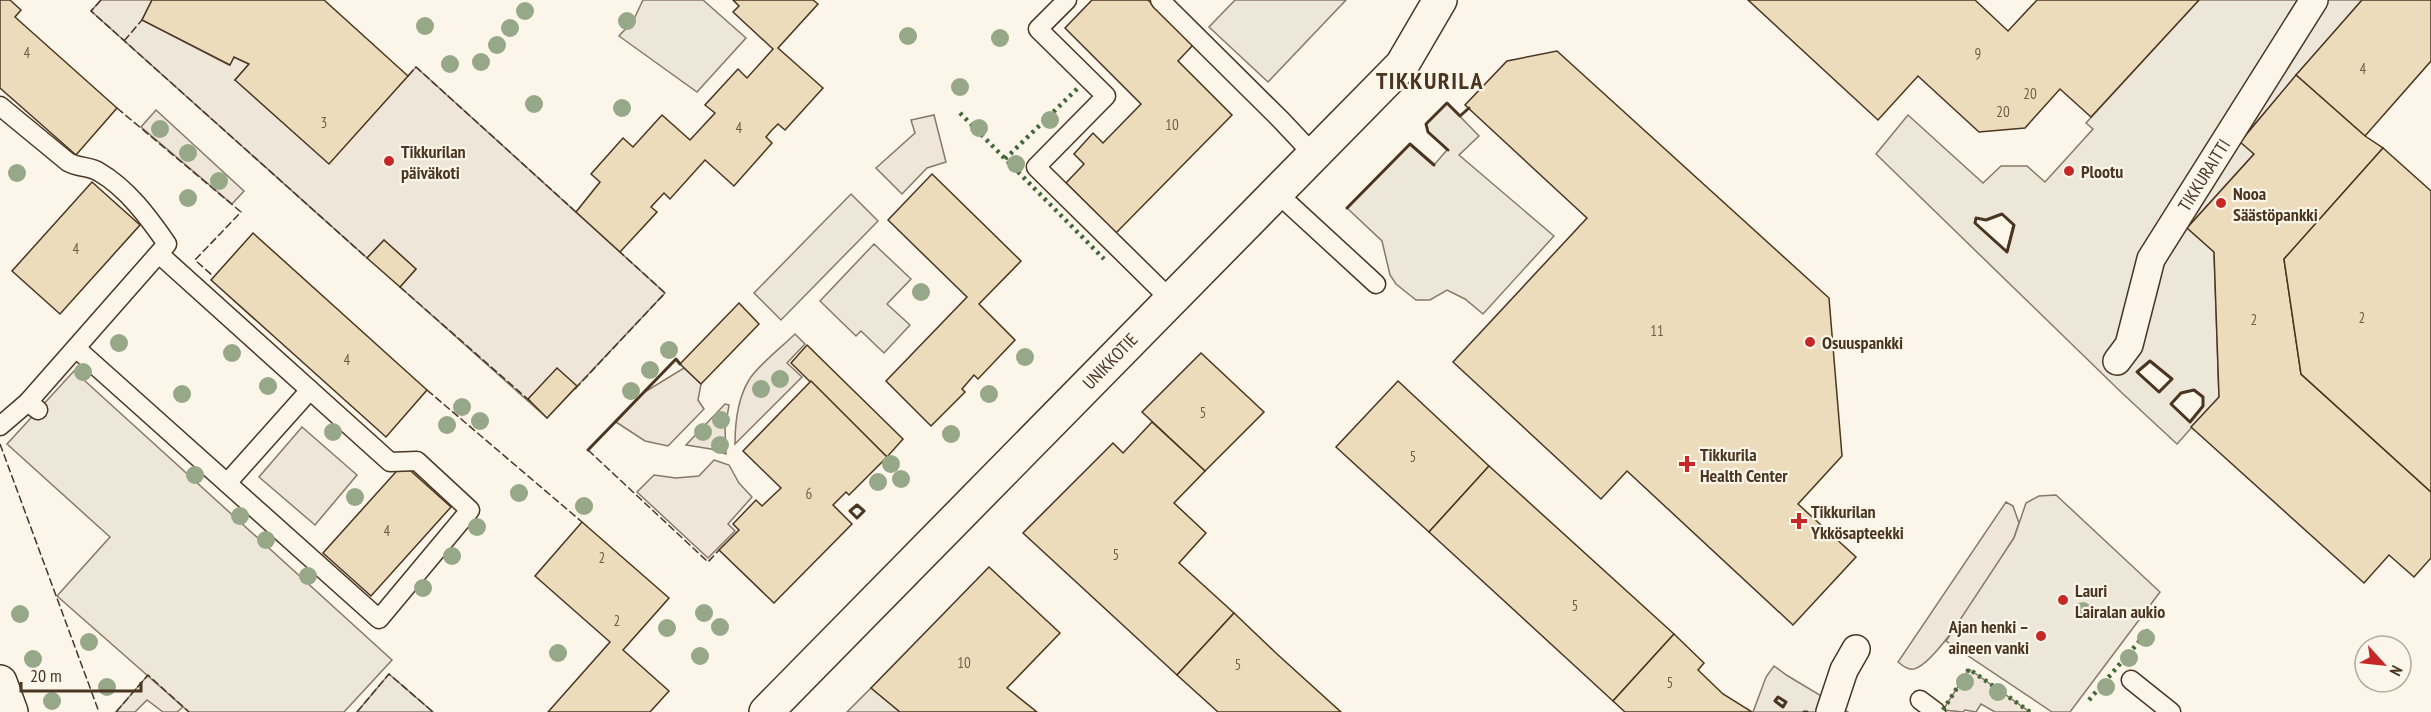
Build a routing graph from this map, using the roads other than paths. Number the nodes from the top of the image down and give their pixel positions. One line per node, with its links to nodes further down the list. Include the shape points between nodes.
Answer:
1 (1067, 0): 10 (lane, via 1038,29 1106,96 1036,167)
2 (1160, 0): 6 (lane)
3 (1440, 0): 6 (street, UNIKKOTIE, via 1402,65)
4 (2314, 0): 12 (street, TIKKURAITTI, via 2151,259 2129,345)
5 (0, 106): 8 (lane, via 68,162 77,168 98,171 141,207 167,244)
6 (1313, 154): 7 (street, UNIKKOTIE)
7 (1276, 192): 9 (lane); 10 (street, UNIKKOTIE)
8 (159, 254): 11 (lane); 13 (lane)
9 (1376, 284)
10 (1170, 299): 21 (street, UNIKKOTIE)
11 (77, 349): 14 (lane, via 33,406); 15 (lane)
12 (2117, 361)
13 (310, 390): 15 (lane); 15 (lane, via 390,462 417,461 470,510 379,619)
14 (0, 426)
15 (227, 483)
16 (1856, 649): 22 (street, via 1844,670)
17 (2131, 680): 24 (lane)
18 (0, 682): 20 (street)
19 (1920, 700): 23 (lane)
20 (11, 712)
21 (766, 712)
22 (1830, 712)
23 (1936, 712)
24 (2171, 712)

